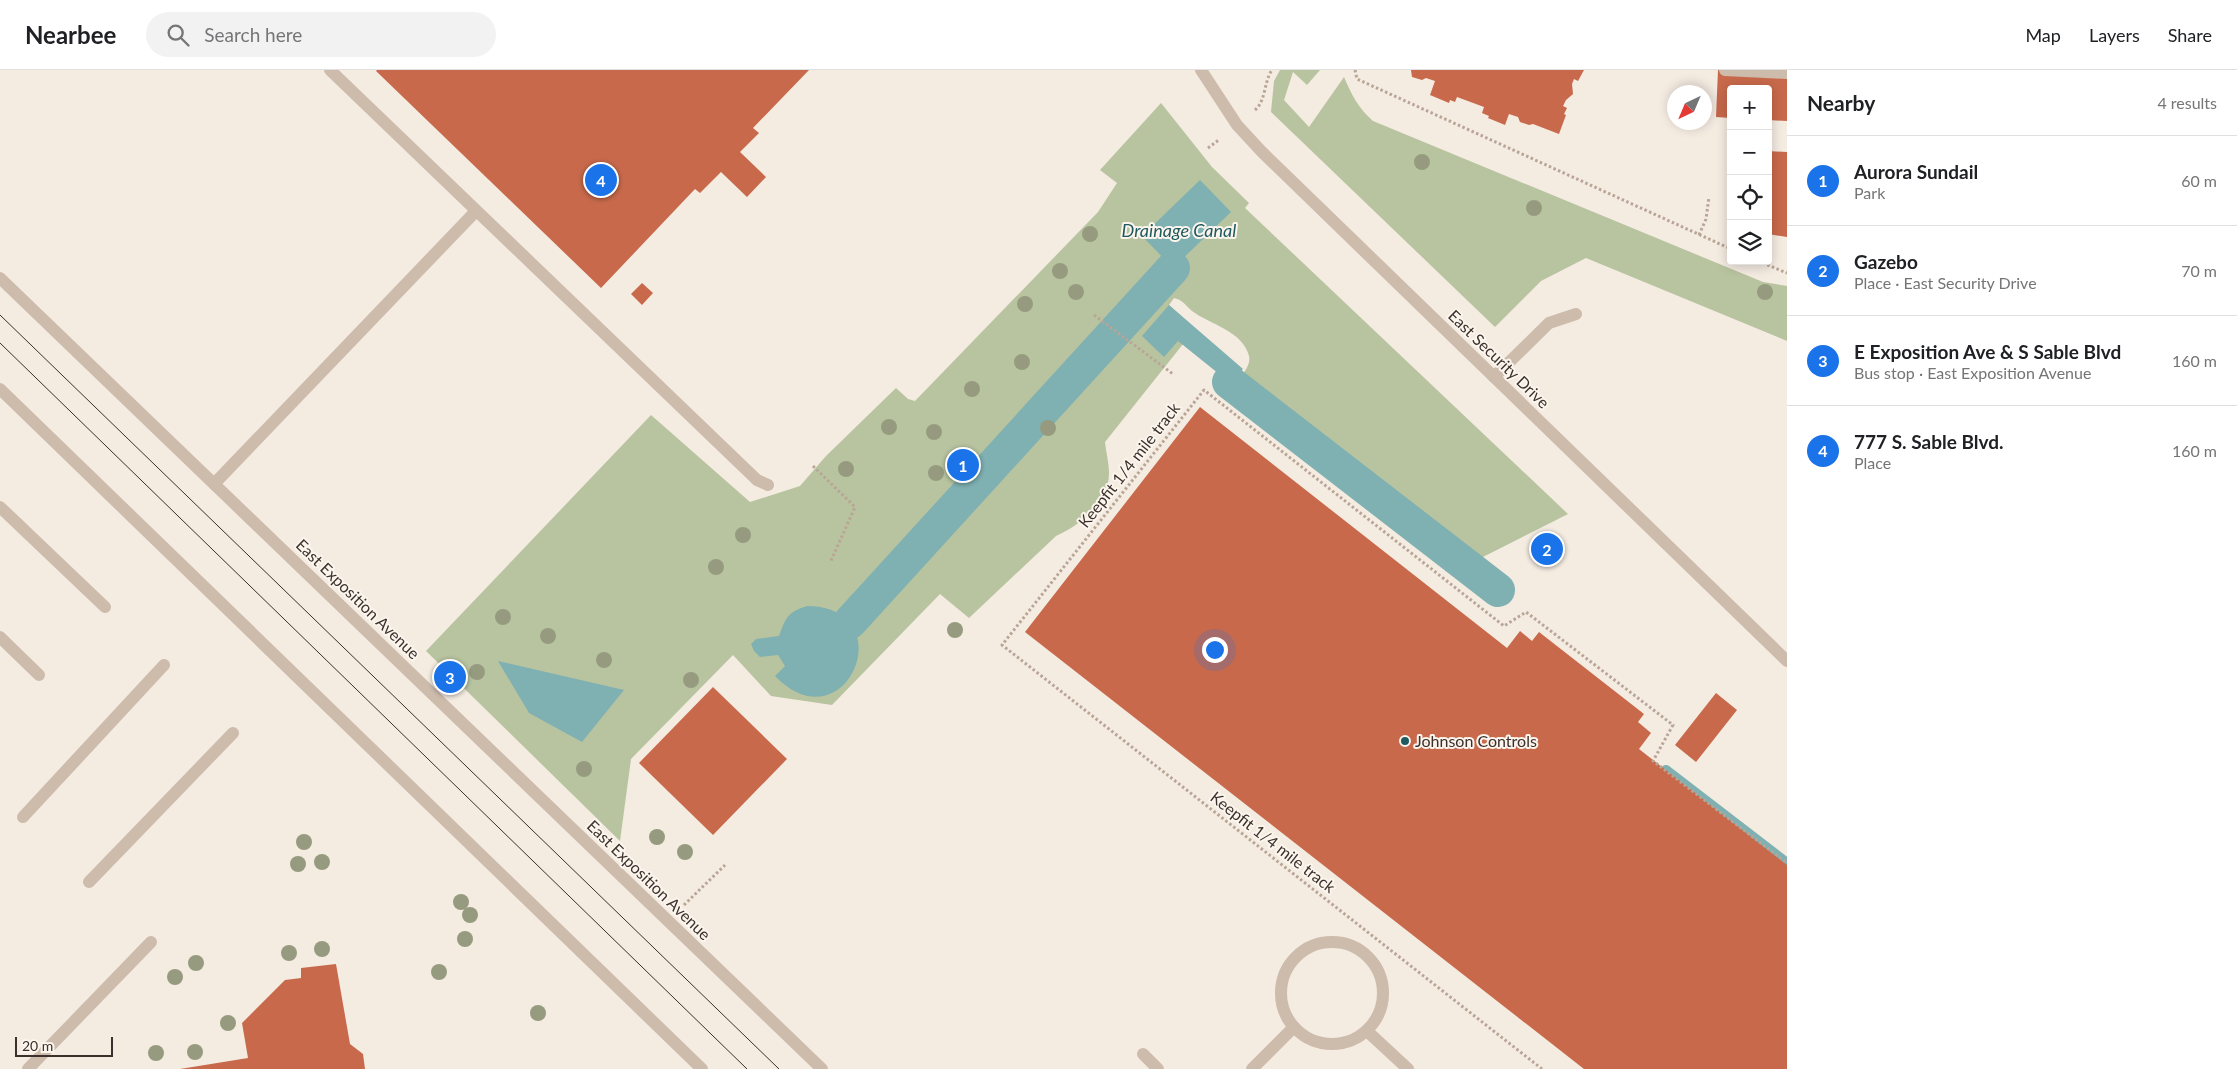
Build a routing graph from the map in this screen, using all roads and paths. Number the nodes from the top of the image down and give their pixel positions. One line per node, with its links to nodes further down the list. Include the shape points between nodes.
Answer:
1 (330, 70): 9 (street)
2 (1201, 70): 18 (street, East Security Drive, via 1237,125 1262,152)
3 (1272, 70): 7 (path)
4 (1355, 70): 10 (path, via 1357,79)
5 (1724, 70): 6 (street)
6 (1787, 73)
7 (1260, 106)
8 (1709, 197): 10 (path, via 1706,219)
9 (476, 211): 21 (street); 22 (street, via 757,480)
10 (1699, 235): 11 (path)
11 (1727, 247)
12 (1768, 265): 13 (path)
13 (1787, 273)
14 (0, 278): 21 (street, East Exposition Avenue)
15 (1576, 314): 18 (street, via 1549,323)
16 (1095, 316): 17 (path)
17 (1173, 374)
18 (1494, 377): 27 (street, East Security Drive)
19 (0, 389): 41 (street)
20 (813, 466): 24 (path, via 855,508)
21 (214, 484): 42 (street, East Exposition Avenue)
22 (768, 485)
23 (0, 508): 25 (street)
24 (830, 563)
25 (105, 608)
26 (0, 637): 29 (street)
27 (1787, 661)
28 (164, 665): 31 (street)
29 (39, 675)
30 (233, 733): 34 (street)
31 (23, 817)
32 (1787, 863): 46 (path, Keepfit 1/4 mile track, via 1654,761 1673,725 1526,612 1504,626 1204,390 1002,645)
33 (725, 865): 35 (path)
34 (89, 882)
35 (682, 907)
36 (150, 942): 40 (street)
37 (1294, 1027): 38 (street, via 1322,1044 1353,1040); 38 (street, via 1285,1014 1281,999 1286,970 1308,947 1324,942 1341,942 1369,958 1384,987 1383,1003); 44 (street)
38 (1367, 1031): 45 (street)
39 (1143, 1054): 43 (street)
40 (28, 1069)
41 (702, 1069)
42 (822, 1069)
43 (1158, 1069)
44 (1252, 1069)
45 (1408, 1069)
46 (1542, 1069)

